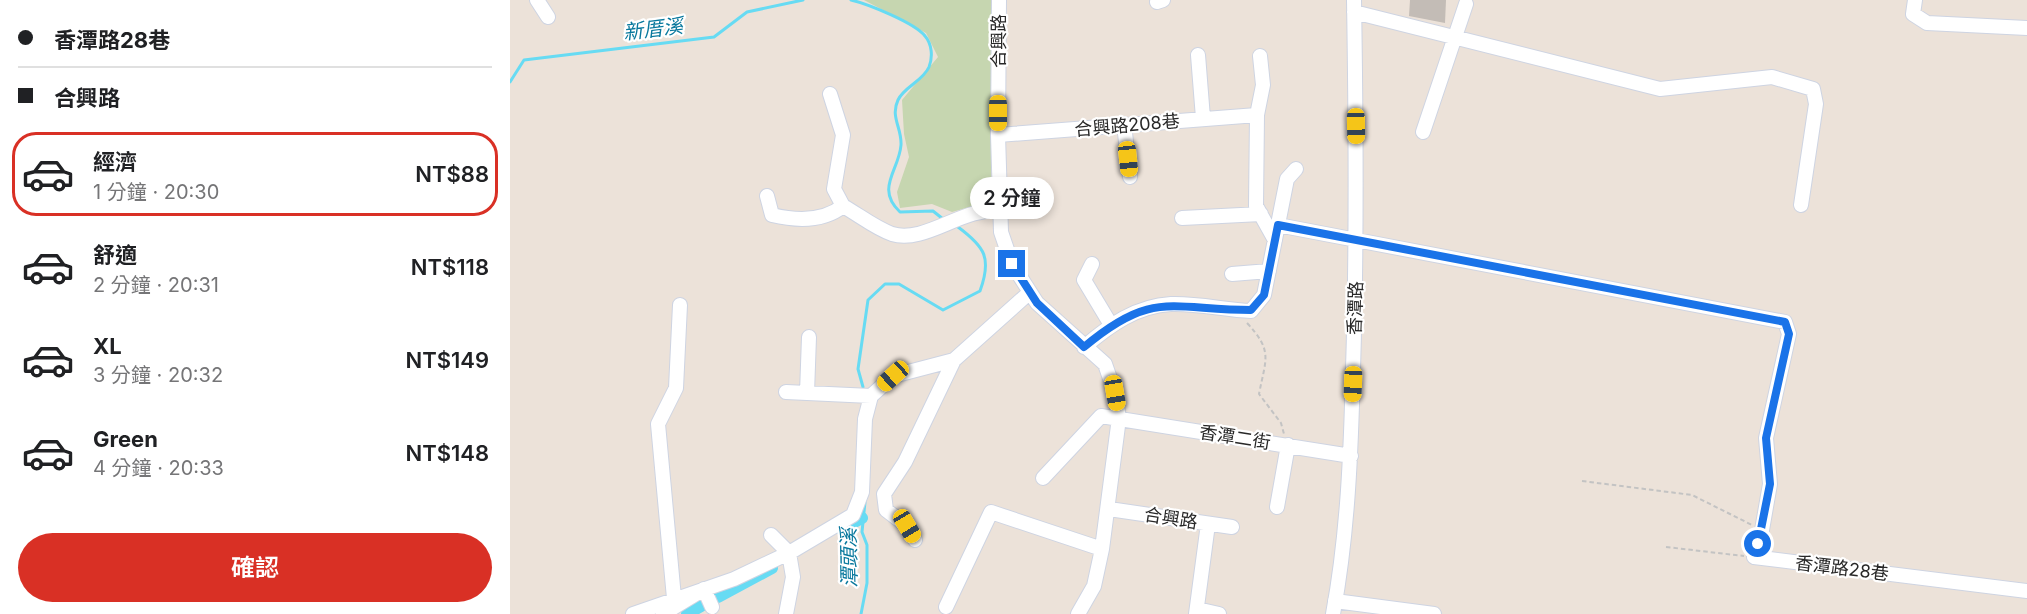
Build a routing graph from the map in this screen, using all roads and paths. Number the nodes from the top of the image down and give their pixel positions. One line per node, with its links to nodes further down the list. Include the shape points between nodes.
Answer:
1 (537, 0): 6 (street)
2 (999, 0): 16 (street, 合興路)
3 (1915, 0): 7 (street, via 1913,14 1927,23)
4 (1466, 4): 8 (street)
5 (1354, 6): 8 (street); 27 (street, 香潭路)
6 (548, 17)
7 (2027, 28)
8 (1455, 37): 15 (street); 20 (street, via 1660,89 1772,76 1813,89 1816,104)
9 (1198, 55): 13 (street)
10 (1260, 56): 12 (street, via 1263,86)
11 (830, 94): 21 (street, via 843,135 834,189)
12 (1257, 115): 13 (street, 合興路208巷); 23 (street, via 1256,206)
13 (1203, 118): 14 (street, 合興路208巷)
14 (1124, 124): 16 (street, 合興路208巷); 18 (street)
15 (1423, 132)
16 (998, 135): 22 (street, 合興路)
17 (1296, 169): 25 (street, via 1287,178)
18 (1130, 177)
19 (767, 196): 21 (street, via 772,215 790,219 830,217)
20 (1801, 205)
21 (843, 206): 22 (street, via 893,234 909,235 966,214 986,209)
22 (1001, 211): 31 (street, 合興路, via 1001,232 1012,264)
23 (1261, 214): 24 (street); 26 (street)
24 (1182, 218)
25 (1278, 225): 26 (street); 27 (street)
26 (1275, 240): 29 (street)
27 (1357, 241): 43 (street, 香潭路); 52 (street, via 1785,322 1789,334 1766,438 1770,484)
28 (1092, 264): 34 (street, via 1084,280)
29 (1269, 271): 30 (street); 33 (street, via 1258,306)
30 (1232, 274)
31 (1030, 292): 36 (street, 合興路); 37 (street)
32 (680, 305): 61 (street, via 676,388 658,424)
33 (1234, 310): 34 (street, via 1171,304 1141,310); 42 (path, via 1261,338 1267,352 1259,394 1281,423)
34 (1111, 325): 36 (street)
35 (809, 337): 39 (street)
36 (1084, 347): 41 (street, 合興路, via 1105,364)
37 (954, 360): 40 (street, via 893,376); 47 (street, via 905,462)
38 (786, 392): 39 (street)
39 (807, 393): 40 (street)
40 (871, 396): 46 (street, via 865,419)
41 (1119, 418): 42 (street, 香潭二街); 44 (street, via 1101,416); 49 (street, 合興路)
42 (1287, 445): 43 (street, 香潭二街); 48 (street)
43 (1351, 456): 64 (street, 香潭路)
44 (1043, 478)
45 (1582, 481): 52 (path, via 1692,495)
46 (862, 492): 47 (street); 57 (street, via 853,515)
47 (885, 494): 54 (street, via 886,510 907,526)
48 (1277, 507)
49 (1109, 508): 50 (street, 合興路); 56 (street, 合興路)
50 (1208, 524): 51 (street, 合興路); 65 (street)
51 (1232, 528)
52 (1762, 530): 58 (street)
53 (771, 536): 57 (street)
54 (915, 540)
55 (1666, 547): 58 (path)
56 (1102, 549): 62 (street, via 991,512); 69 (street, 合興路, via 1094,586)
57 (789, 553): 59 (street); 68 (street, via 793,577)
58 (1754, 557): 60 (street, 香潭路28巷)
59 (704, 589): 61 (street); 63 (street); 67 (street)
60 (2027, 591)
61 (674, 598): 66 (street)
62 (946, 607)
63 (712, 608)
64 (1334, 608): 71 (street)
65 (1197, 611): 70 (street)
66 (633, 614)
67 (663, 614)
68 (786, 614)
69 (1078, 614)
70 (1219, 614)
71 (1434, 614)

